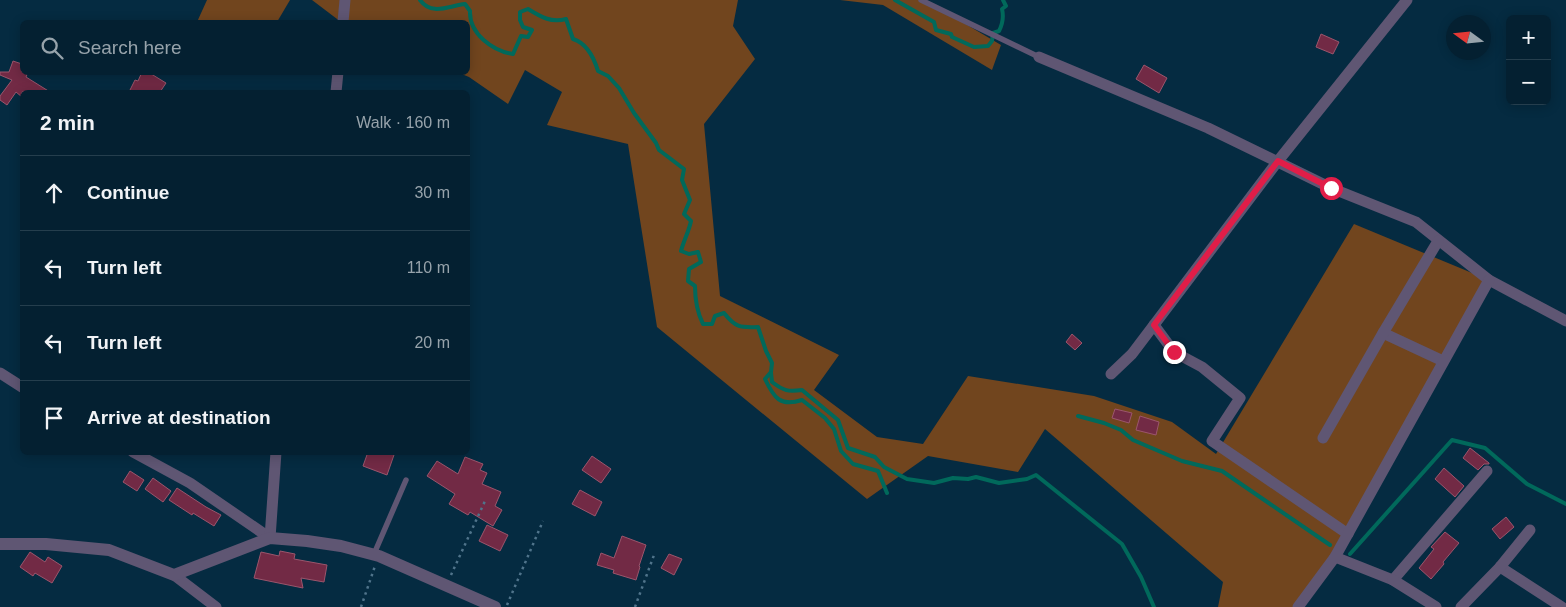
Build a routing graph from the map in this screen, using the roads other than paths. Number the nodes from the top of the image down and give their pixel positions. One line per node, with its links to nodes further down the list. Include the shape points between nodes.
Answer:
1 (345, 0): 4 (street)
2 (921, 0): 5 (lane)
3 (1407, 0): 8 (street)
4 (342, 20)
5 (1040, 57): 8 (street)
6 (338, 75): 7 (street)
7 (336, 90)
8 (1278, 161): 9 (street, via 1331,188 1416,222); 12 (street)
9 (1438, 241): 10 (street); 13 (street)
10 (1489, 280): 11 (street); 14 (street)
11 (1566, 321)
12 (1154, 325): 16 (street, via 1132,354); 24 (street, via 1174,352 1202,367 1240,398 1212,441)
13 (1383, 333): 14 (street); 18 (street)
14 (1443, 361): 24 (street)
15 (0, 374): 17 (street)
16 (1111, 374)
17 (20, 386)
18 (1323, 438)
19 (139, 455): 25 (street, via 190,483)
20 (276, 455): 25 (street)
21 (1487, 471): 31 (street)
22 (406, 480): 27 (lane)
23 (1530, 530): 29 (street)
24 (1348, 534): 28 (street)
25 (270, 538): 27 (street, via 341,546); 30 (street)
26 (0, 544): 30 (street, via 46,544 109,550)
27 (376, 555): 33 (street)
28 (1335, 557): 31 (street); 34 (street)
29 (1500, 567): 36 (street); 37 (street)
30 (174, 575): 32 (street)
31 (1393, 580): 35 (street)
32 (216, 607)
33 (495, 607)
34 (1298, 607)
35 (1436, 607)
36 (1461, 607)
37 (1562, 607)

